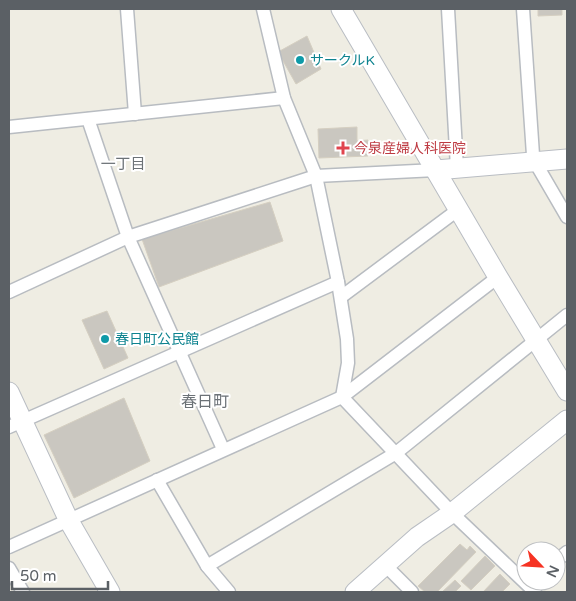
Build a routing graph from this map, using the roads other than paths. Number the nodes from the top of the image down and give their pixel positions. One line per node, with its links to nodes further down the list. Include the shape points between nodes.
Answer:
1 (127, 9): 7 (street)
2 (264, 9): 6 (street)
3 (342, 9): 13 (street)
4 (448, 9): 12 (street)
5 (522, 9): 11 (street)
6 (284, 98): 7 (street); 14 (street)
7 (135, 114): 8 (street)
8 (88, 119): 9 (street); 17 (street)
9 (9, 127)
10 (567, 159): 11 (street)
11 (535, 162): 12 (street); 16 (street)
12 (457, 168): 13 (street)
13 (436, 170): 14 (street); 15 (street)
14 (316, 176): 17 (street); 19 (street)
15 (459, 209): 18 (street); 21 (street)
16 (567, 217)
17 (128, 237): 20 (street); 24 (street)
18 (498, 277): 23 (street); 27 (street)
19 (338, 282): 21 (street); 24 (street)
20 (9, 292)
21 (341, 297): 27 (street, via 348,363)
22 (567, 315): 23 (street)
23 (537, 340): 25 (street); 31 (street)
24 (180, 353): 29 (street); 30 (street)
25 (567, 391)
26 (9, 392): 29 (street)
27 (342, 397): 30 (street); 31 (street)
28 (567, 420): 33 (street)
29 (16, 424): 34 (street)
30 (223, 449): 32 (street)
31 (396, 453): 33 (street); 37 (street)
32 (158, 480): 34 (street); 37 (street)
33 (452, 513): 36 (street); 39 (street)
34 (69, 521): 35 (street); 41 (street)
35 (9, 547)
36 (385, 565): 43 (street); 44 (street)
37 (207, 566): 42 (street)
38 (9, 568): 40 (street)
39 (516, 572)
40 (23, 592)
41 (110, 592)
42 (229, 592)
43 (355, 592)
44 (412, 592)

